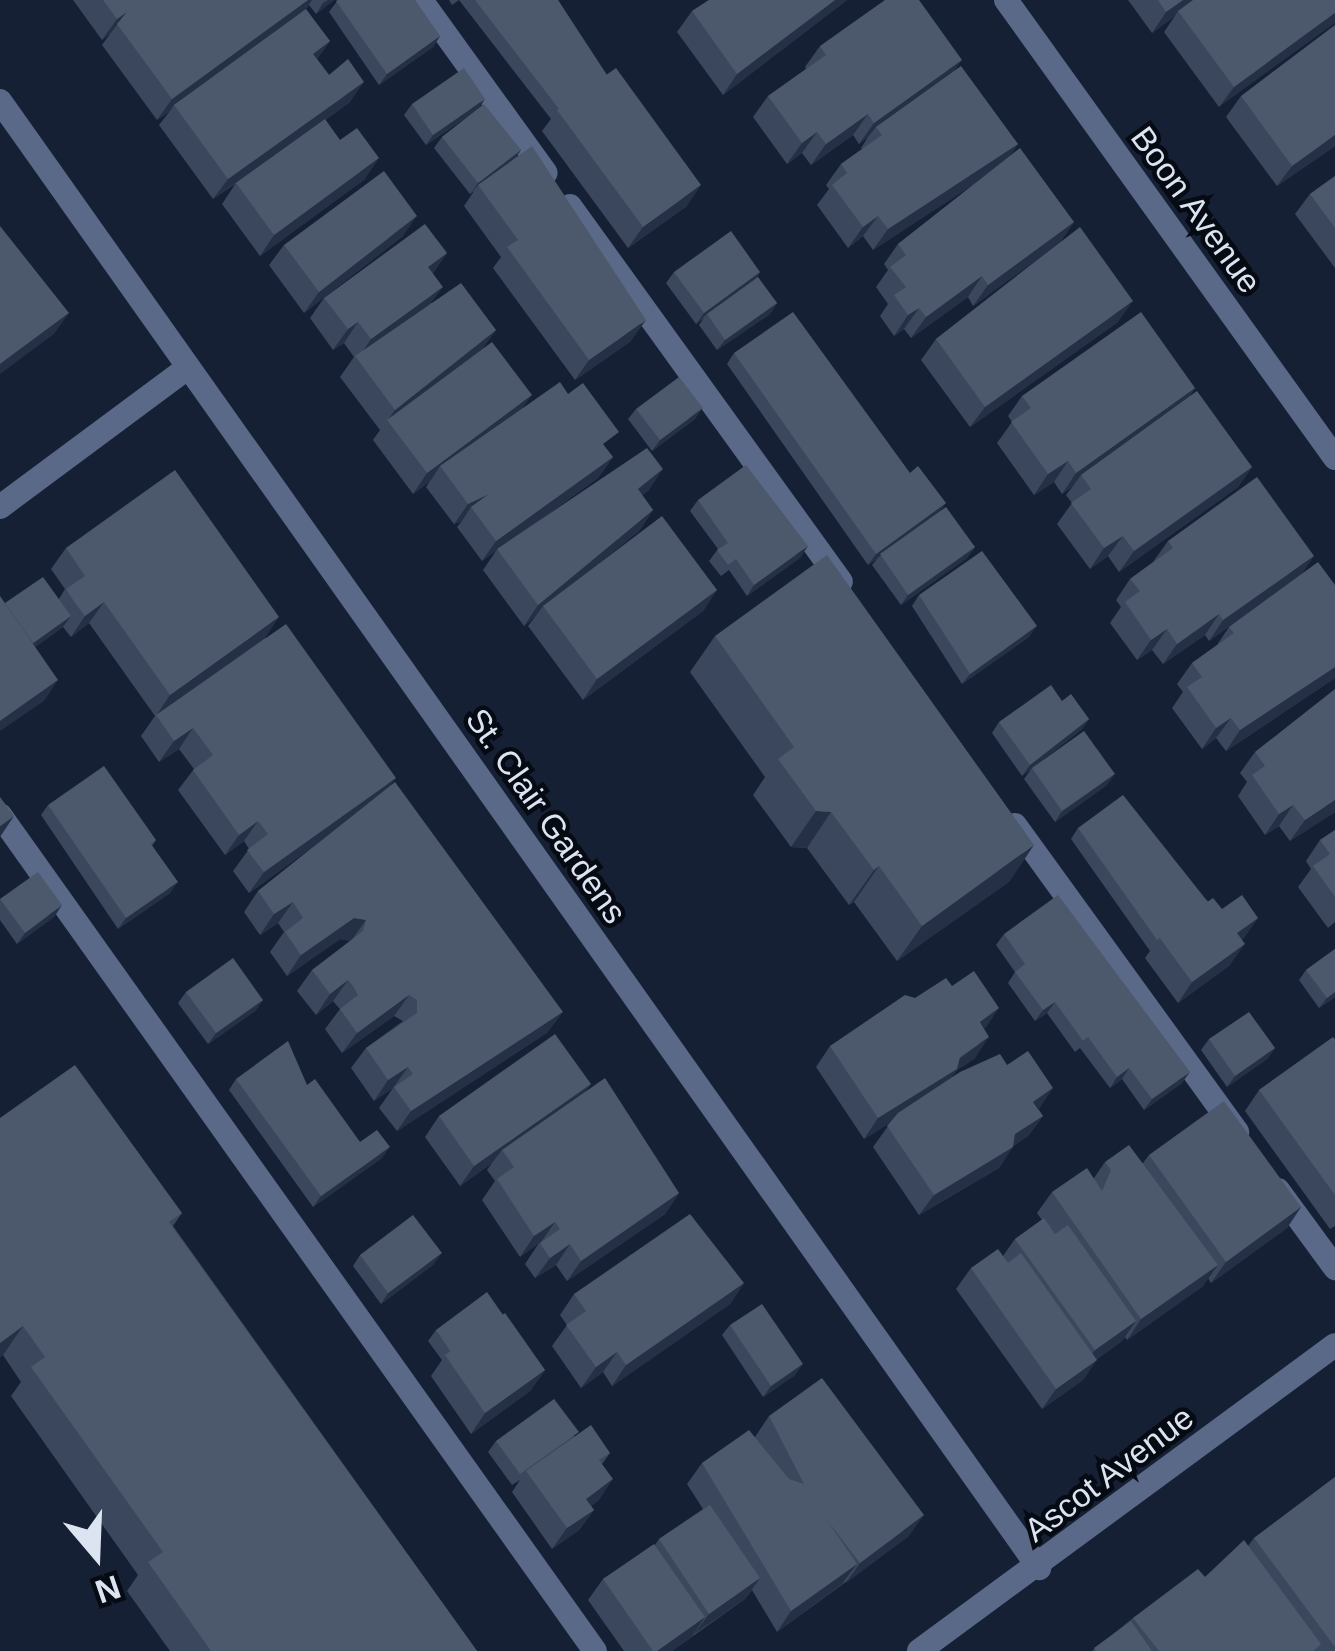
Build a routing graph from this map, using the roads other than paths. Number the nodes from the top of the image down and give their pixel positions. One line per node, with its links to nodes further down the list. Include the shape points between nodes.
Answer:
1 (421, 0): 7 (street)
2 (1006, 0): 5 (street, Boon Avenue)
3 (0, 101): 4 (street, St. Clair Gardens)
4 (187, 368): 6 (street); 12 (street, St. Clair Gardens)
5 (1335, 458)
6 (0, 507)
7 (850, 596)
8 (1003, 807): 10 (street)
9 (0, 814): 13 (street)
10 (1335, 1268)
11 (1335, 1346): 12 (street, Ascot Avenue)
12 (1039, 1568): 14 (street, Ascot Avenue)
13 (595, 1651)
14 (919, 1651)

